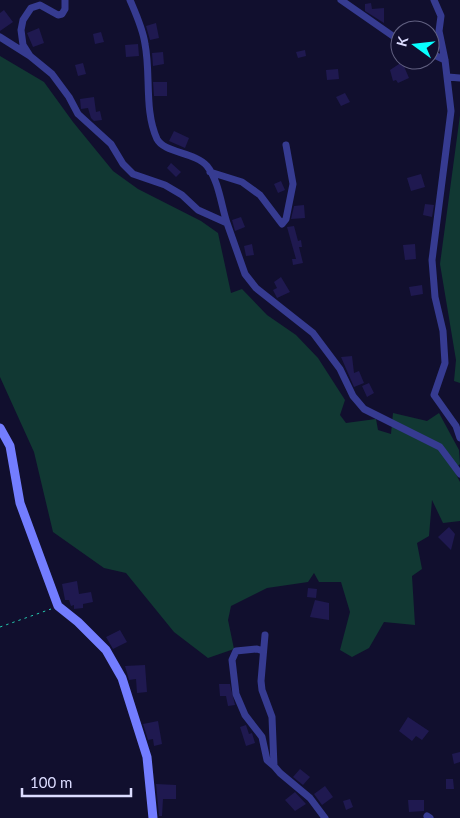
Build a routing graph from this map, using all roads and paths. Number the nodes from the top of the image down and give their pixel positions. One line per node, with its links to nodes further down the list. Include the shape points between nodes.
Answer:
1 (65, 0): 7 (street, via 65,9 58,15 40,5 30,8 23,20 21,38)
2 (130, 0): 13 (street, via 145,42 153,126 158,141 196,157)
3 (342, 0): 5 (street)
4 (434, 0): 9 (street, via 441,16 439,31)
5 (390, 33)
6 (0, 37): 7 (street)
7 (30, 56): 14 (street, via 52,74 78,114 111,144 133,174 165,185 198,210)
8 (440, 58): 9 (street)
9 (445, 60): 10 (street)
10 (448, 77): 11 (street); 16 (street, via 451,111 432,260 445,363 434,395 456,426)
11 (460, 78)
12 (286, 145): 13 (street, via 293,184 286,220 282,224 260,195 242,182)
13 (210, 172): 14 (street, via 217,184)
14 (227, 224): 17 (street, via 245,274 256,288 314,333 364,409 440,446)
15 (0, 428): 18 (street, via 10,446 20,503)
16 (460, 438)
17 (459, 472)
18 (58, 606): 19 (path); 23 (street, via 106,650 122,678 147,756)
19 (0, 627)
20 (265, 635): 21 (street)
21 (263, 651): 22 (street, via 262,690 272,717); 22 (street, via 236,651 232,660 236,694 245,715 262,737 267,760)
22 (274, 766): 24 (street, via 310,798)
23 (153, 818)
24 (325, 818)

